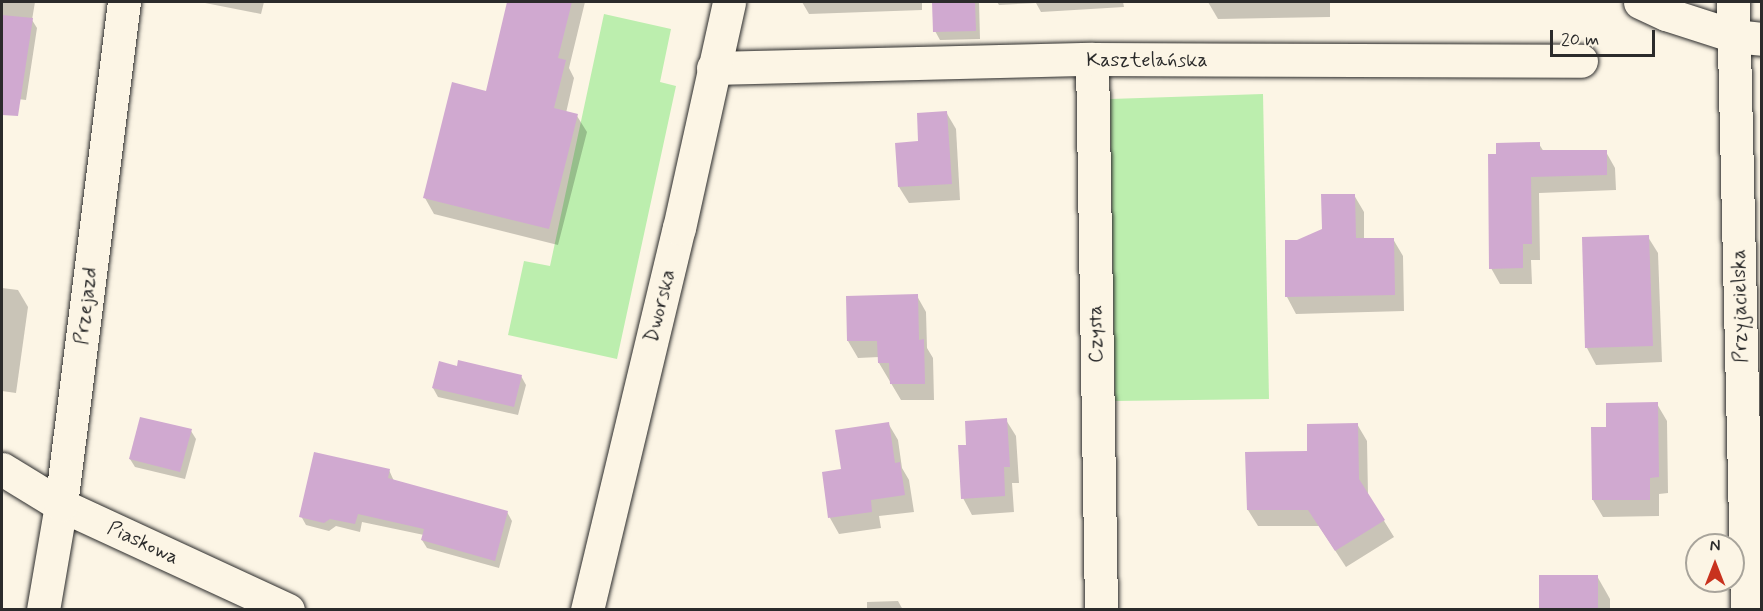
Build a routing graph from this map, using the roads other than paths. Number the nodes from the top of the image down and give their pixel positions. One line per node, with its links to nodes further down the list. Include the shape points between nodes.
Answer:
1 (124, 2): 10 (street, Przejazd)
2 (729, 2): 8 (street, Dworska)
3 (1640, 2): 5 (street, via 1666,14)
4 (1733, 2): 5 (street, Przyjacielska)
5 (1748, 37): 15 (street, Przyjacielska)
6 (1092, 59): 7 (street, Kasztelańska); 8 (street, Kasztelańska); 14 (street, Czysta)
7 (1581, 60)
8 (713, 68): 13 (street, Dworska, via 679,228)
9 (2, 469): 10 (street, Piaskowa)
10 (61, 504): 11 (street, Przejazd); 12 (street, Piaskowa)
11 (43, 609)
12 (288, 609)
13 (587, 609)
14 (1101, 609)
15 (1747, 609)

